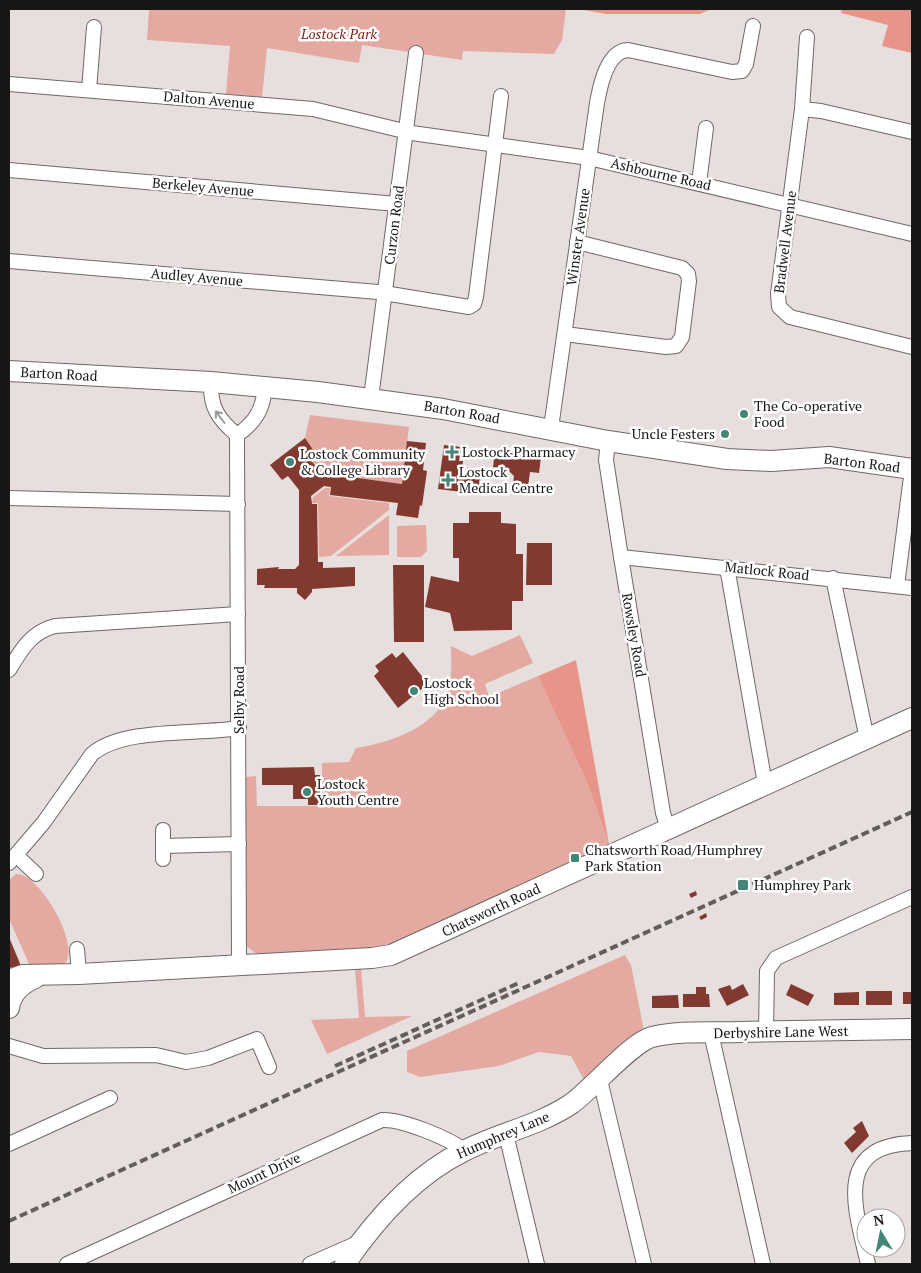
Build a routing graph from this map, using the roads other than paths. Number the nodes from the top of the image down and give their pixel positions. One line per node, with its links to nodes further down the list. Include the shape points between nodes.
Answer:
1 (753, 26): 13 (street, Winster Avenue, via 746,64 742,71 737,72 632,50 621,51 609,67 599,92)
2 (94, 27): 6 (street)
3 (807, 37): 8 (street, Bradwell Avenue)
4 (416, 53): 10 (street, Curzon Road)
5 (9, 84): 6 (street, Dalton Avenue)
6 (89, 90): 10 (street, Dalton Avenue, via 307,108)
7 (501, 96): 12 (street)
8 (802, 109): 11 (street); 17 (street, Bradwell Avenue)
9 (706, 128): 15 (street)
10 (406, 131): 12 (street, Ashbourne Road); 16 (street, Curzon Road)
11 (912, 132)
12 (496, 144): 13 (street, Ashbourne Road); 21 (street, Audley Avenue, via 474,304 460,307)
13 (589, 158): 15 (street, Ashbourne Road); 19 (street, Winster Avenue)
14 (9, 170): 16 (street, Berkeley Avenue)
15 (699, 183): 17 (street, Ashbourne Road)
16 (396, 204): 21 (street, Curzon Road)
17 (790, 205): 18 (street, Ashbourne Road); 23 (street, Bradwell Avenue, via 778,294 781,310 790,318)
18 (912, 234)
19 (577, 242): 22 (street, Winster Avenue); 22 (street, via 678,267 687,272 690,281 682,337 673,347)
20 (9, 261): 21 (street, Audley Avenue)
21 (385, 294): 27 (street, Curzon Road)
22 (565, 334): 28 (street, Winster Avenue)
23 (912, 347)
24 (9, 371): 25 (street, Barton Road)
25 (211, 382): 26 (street, Barton Road); 29 (street, one-way to 25, via 215,411)
26 (265, 386): 27 (street, Barton Road); 29 (street, via 263,405 257,418)
27 (371, 398): 28 (street, Barton Road)
28 (551, 428): 30 (street, Barton Road)
29 (237, 434): 33 (street, Selby Road)
30 (608, 441): 31 (street, Barton Road, via 742,460 829,457); 34 (street, Rowsley Road, via 606,460)
31 (912, 469): 37 (street)
32 (9, 498): 33 (street)
33 (238, 504): 39 (street, Selby Road)
34 (620, 557): 35 (street, Matlock Road); 45 (street, Rowsley Road)
35 (727, 567): 36 (street, Matlock Road); 44 (street)
36 (832, 578): 37 (street, Matlock Road); 43 (street)
37 (897, 585): 38 (street, Matlock Road)
38 (912, 588)
39 (238, 614): 40 (street, via 55,626 29,640); 42 (street, Selby Road)
40 (9, 670)
41 (912, 718): 43 (street, Chatsworth Road)
42 (239, 728): 47 (street, Selby Road); 48 (street, via 126,738 101,746)
43 (867, 738): 44 (street, Chatsworth Road)
44 (765, 784): 45 (street, Chatsworth Road)
45 (668, 829): 52 (street, Chatsworth Road, via 391,955)
46 (163, 830): 47 (street, via 163,852)
47 (239, 844): 52 (street, Selby Road)
48 (12, 859): 49 (street)
49 (36, 874)
50 (912, 897): 58 (street, via 776,958 770,964 766,979)
51 (77, 948): 53 (street)
52 (239, 965): 53 (street, Chatsworth Road)
53 (79, 974): 54 (street, Chatsworth Road)
54 (39, 976): 55 (street, Chatsworth Road, via 24,975); 56 (street, Chatsworth Road, via 18,988)
55 (9, 980)
56 (9, 1008)
57 (912, 1029): 58 (street, Derbyshire Lane West)
58 (766, 1032): 59 (street, Derbyshire Lane West)
59 (711, 1033): 60 (street, Derbyshire Lane West); 76 (street)
60 (650, 1038): 63 (street, Humphrey Lane)
61 (9, 1046): 62 (street, via 43,1056 156,1055 186,1062 208,1058 256,1039)
62 (269, 1067)
63 (600, 1080): 65 (street, Humphrey Lane, via 552,1115); 75 (street)
64 (110, 1098): 67 (street)
65 (506, 1134): 68 (street, Humphrey Lane); 74 (street)
66 (912, 1143): 77 (street, via 888,1145 878,1150 857,1173 854,1203)
67 (9, 1144)
68 (464, 1150): 69 (street, Humphrey Lane, via 410,1189); 70 (street, Mount Drive, via 396,1121 382,1120)
69 (360, 1242): 72 (street); 73 (street, Humphrey Lane)
70 (89, 1260): 71 (street, Mount Drive)
71 (67, 1264)
72 (310, 1264)
73 (345, 1264)
74 (537, 1264)
75 (644, 1264)
76 (763, 1264)
77 (868, 1264)

